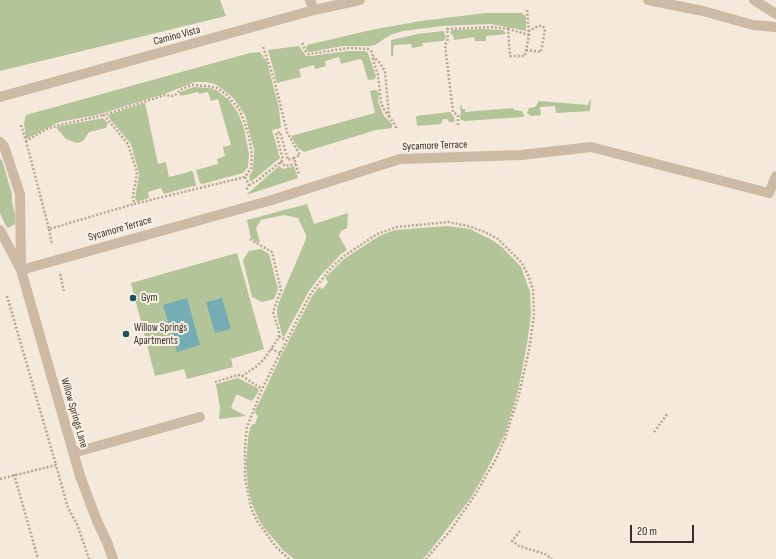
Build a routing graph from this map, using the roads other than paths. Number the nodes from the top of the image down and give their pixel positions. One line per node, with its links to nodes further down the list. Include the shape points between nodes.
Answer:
1 (310, 0): 5 (street)
2 (360, 0): 5 (street, Camino Vista)
3 (648, 0): 7 (street, via 753,25)
4 (754, 0): 6 (street)
5 (314, 10): 8 (street, Camino Vista)
6 (776, 14)
7 (776, 27)
8 (0, 97)
9 (0, 142): 12 (street, Willow Springs Lane, via 4,146 20,194)
10 (776, 176): 12 (street, Sycamore Terrace, via 769,193 591,147 521,155 400,159 272,200)
11 (0, 230): 12 (street, Willow Springs Lane)
12 (21, 270): 14 (street, Willow Springs Lane)
13 (200, 417): 14 (street)
14 (73, 453): 15 (street, Willow Springs Lane, via 86,494)
15 (113, 559)

